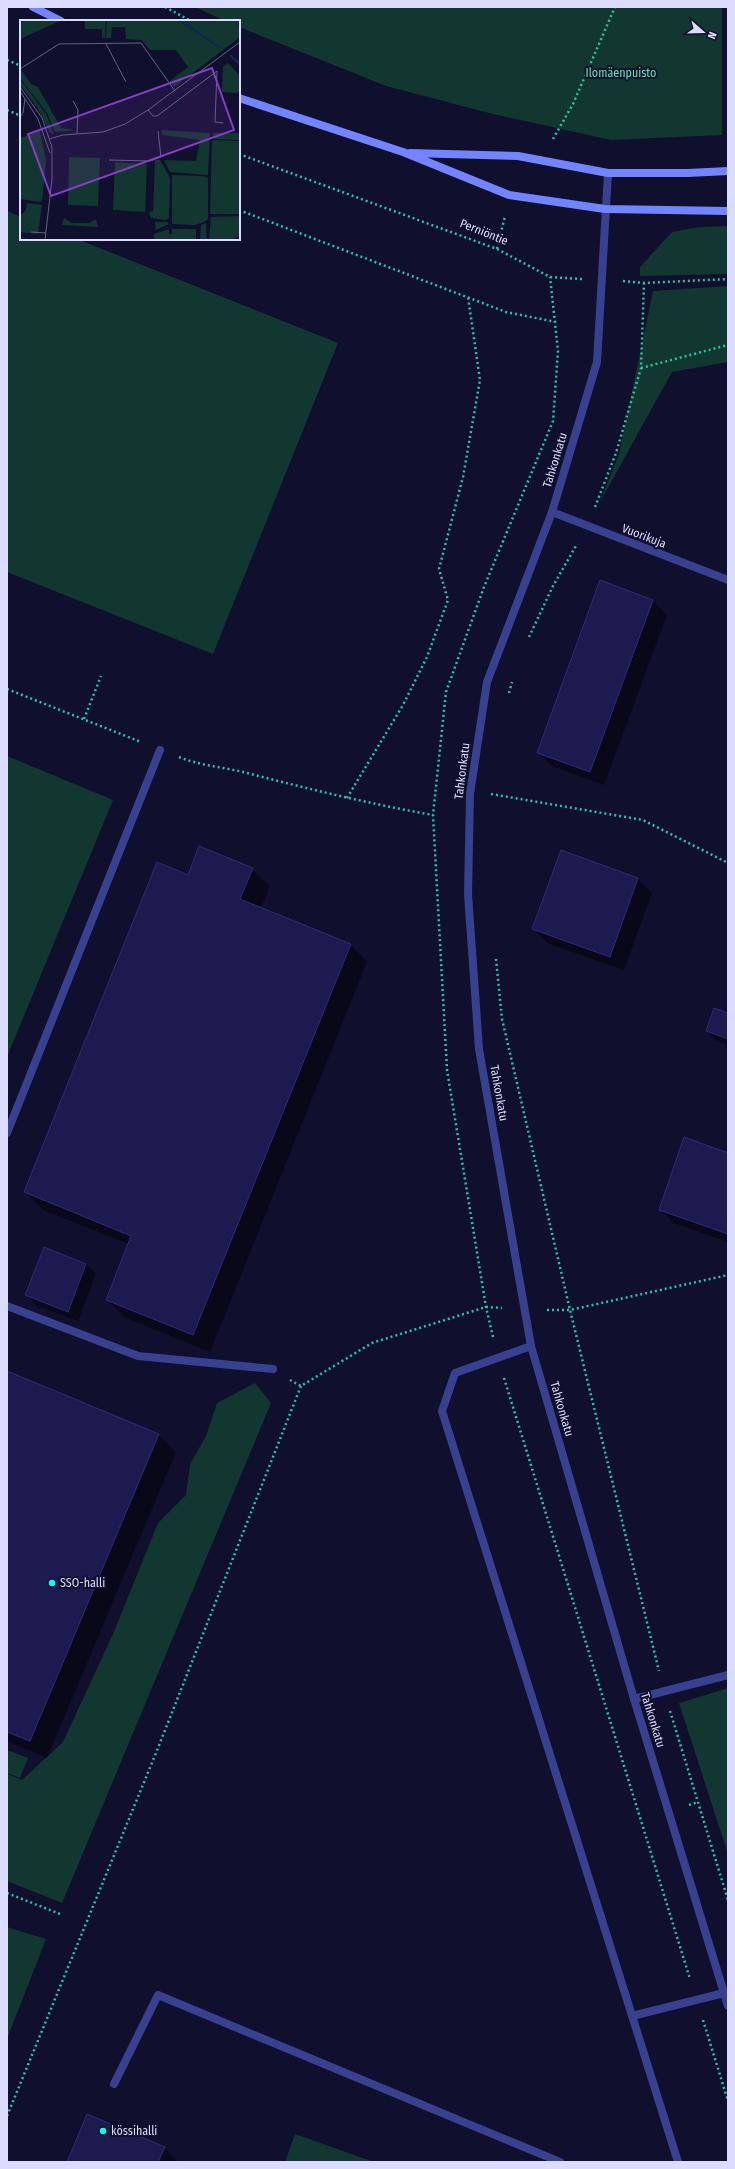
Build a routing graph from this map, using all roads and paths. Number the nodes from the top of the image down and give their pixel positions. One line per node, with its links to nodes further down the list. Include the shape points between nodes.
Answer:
1 (33, 7): 4 (main road)
2 (165, 7): 5 (path)
3 (615, 7): 11 (path, via 573,104)
4 (59, 20)
5 (189, 20)
6 (7, 60): 7 (path)
7 (20, 66)
8 (240, 98): 12 (main road)
9 (7, 110): 10 (path)
10 (20, 116)
11 (552, 139)
12 (403, 152): 15 (main road, via 518,156); 16 (main road, via 509,195)
13 (240, 154): 19 (path, Perniöntie, via 497,249)
14 (728, 171): 15 (main road)
15 (608, 173): 16 (street, Tahkonkatu)
16 (605, 209): 18 (main road); 21 (street, Tahkonkatu)
17 (240, 210): 23 (path)
18 (728, 211)
19 (550, 277): 21 (path, Perniöntie); 24 (path)
20 (728, 279): 22 (path, Perniöntie)
21 (601, 280): 22 (path, Perniöntie); 27 (street, Tahkonkatu, via 597,362)
22 (644, 283): 26 (path)
23 (468, 297): 24 (path, via 506,312); 38 (path, via 480,380 462,477 439,569 448,600 427,657 403,704)
24 (556, 322): 39 (path, via 558,350 553,421 484,587 446,692)
25 (728, 345): 26 (path)
26 (640, 368): 28 (path, via 616,453)
27 (552, 512): 28 (street, Vuorikuja); 46 (street, Tahkonkatu, via 487,682 470,794 468,894 479,1049)
28 (587, 527): 29 (street, Vuorikuja); 30 (path, via 553,586)
29 (728, 580)
30 (527, 642)
31 (101, 676): 35 (path)
32 (513, 677): 34 (path)
33 (7, 689): 35 (path)
34 (507, 699)
35 (84, 719): 36 (path)
36 (160, 750): 38 (path, via 198,765 224,767); 42 (street)
37 (487, 793): 40 (path, via 643,820)
38 (347, 798): 39 (path)
39 (433, 815): 45 (path, via 447,1070)
40 (728, 863)
41 (496, 958): 47 (path, via 502,1019)
42 (7, 1133)
43 (728, 1276): 47 (path)
44 (7, 1306): 50 (street, via 138,1356)
45 (486, 1307): 46 (path); 49 (path); 51 (path, via 372,1343)
46 (524, 1309): 47 (path); 48 (street, Tahkonkatu)
47 (570, 1310): 53 (path)
48 (531, 1346): 49 (street); 54 (street, Tahkonkatu)
49 (498, 1357): 59 (path); 61 (street, via 455,1373 442,1411)
50 (273, 1369): 51 (path)
51 (301, 1386): 64 (path, via 156,1753)
52 (728, 1675): 53 (street)
53 (664, 1692): 54 (street); 56 (path)
54 (634, 1699): 58 (street, Tahkonkatu)
55 (7, 1893): 57 (path)
56 (728, 1900)
57 (60, 1914)
58 (724, 1993): 59 (street); 60 (street, Tahkonkatu)
59 (697, 2000): 61 (street); 63 (path)
60 (728, 2006)
61 (632, 2016): 66 (street)
62 (114, 2084): 65 (street, via 158,1995)
63 (728, 2101)
64 (7, 2116)
65 (560, 2162)
66 (678, 2162)

